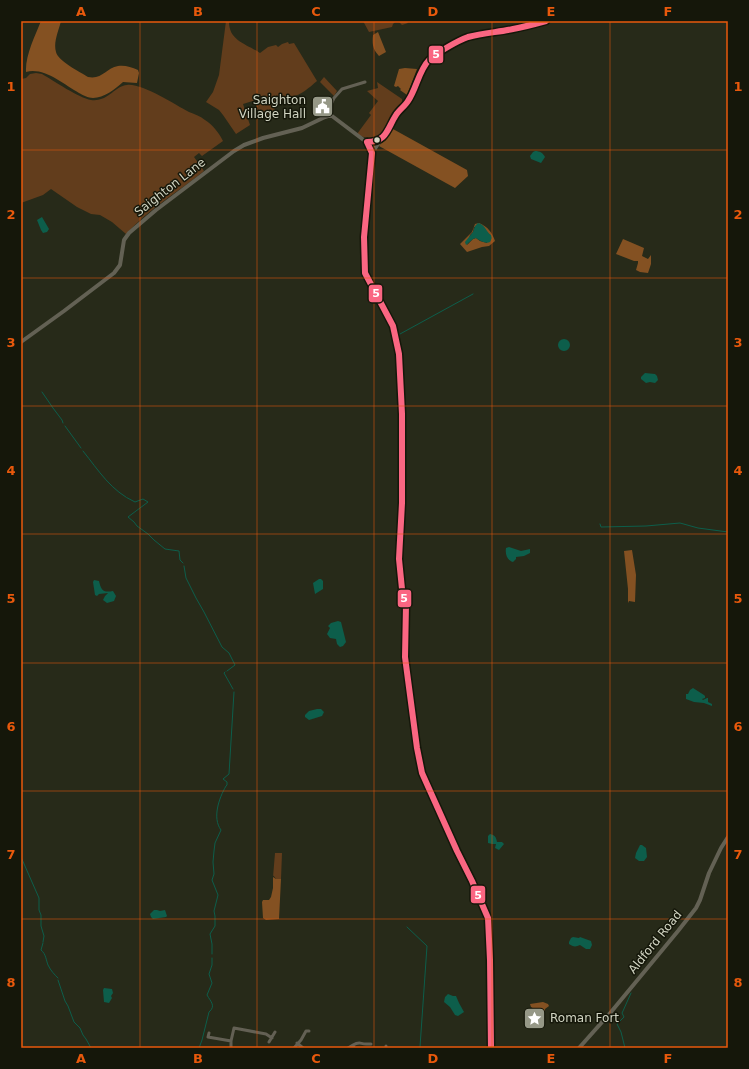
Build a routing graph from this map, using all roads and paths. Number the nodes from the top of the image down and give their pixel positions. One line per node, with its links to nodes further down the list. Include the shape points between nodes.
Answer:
1 (546, 21): 4 (street, via 464,38 448,47 423,69 408,101)
2 (365, 82): 3 (street, via 342,88)
3 (325, 117): 5 (street, via 332,116); 7 (street, Saighton Lane, via 302,128 263,138 234,150 129,233 124,240 120,265 114,273)
4 (383, 137): 5 (street); 6 (street)
5 (367, 142): 6 (street)
6 (372, 153): 22 (street, via 364,237 366,273 396,333 399,354 402,503 399,559 406,605 405,657 422,773 488,918)
7 (21, 342)
8 (728, 837): 23 (street, Aldford Road, via 709,872 696,908)
9 (306, 1030): 15 (street)
10 (275, 1032): 12 (street)
11 (209, 1033): 13 (street, via 208,1039)
12 (272, 1038): 13 (street, via 266,1034 234,1026); 14 (street)
13 (231, 1042): 18 (street)
14 (269, 1042)
15 (297, 1043): 19 (street); 20 (street)
16 (371, 1044): 17 (street, via 358,1043)
17 (354, 1047): 21 (street)
18 (231, 1048)
19 (294, 1048)
20 (303, 1048)
21 (348, 1048)
22 (490, 1048)
23 (579, 1048)

